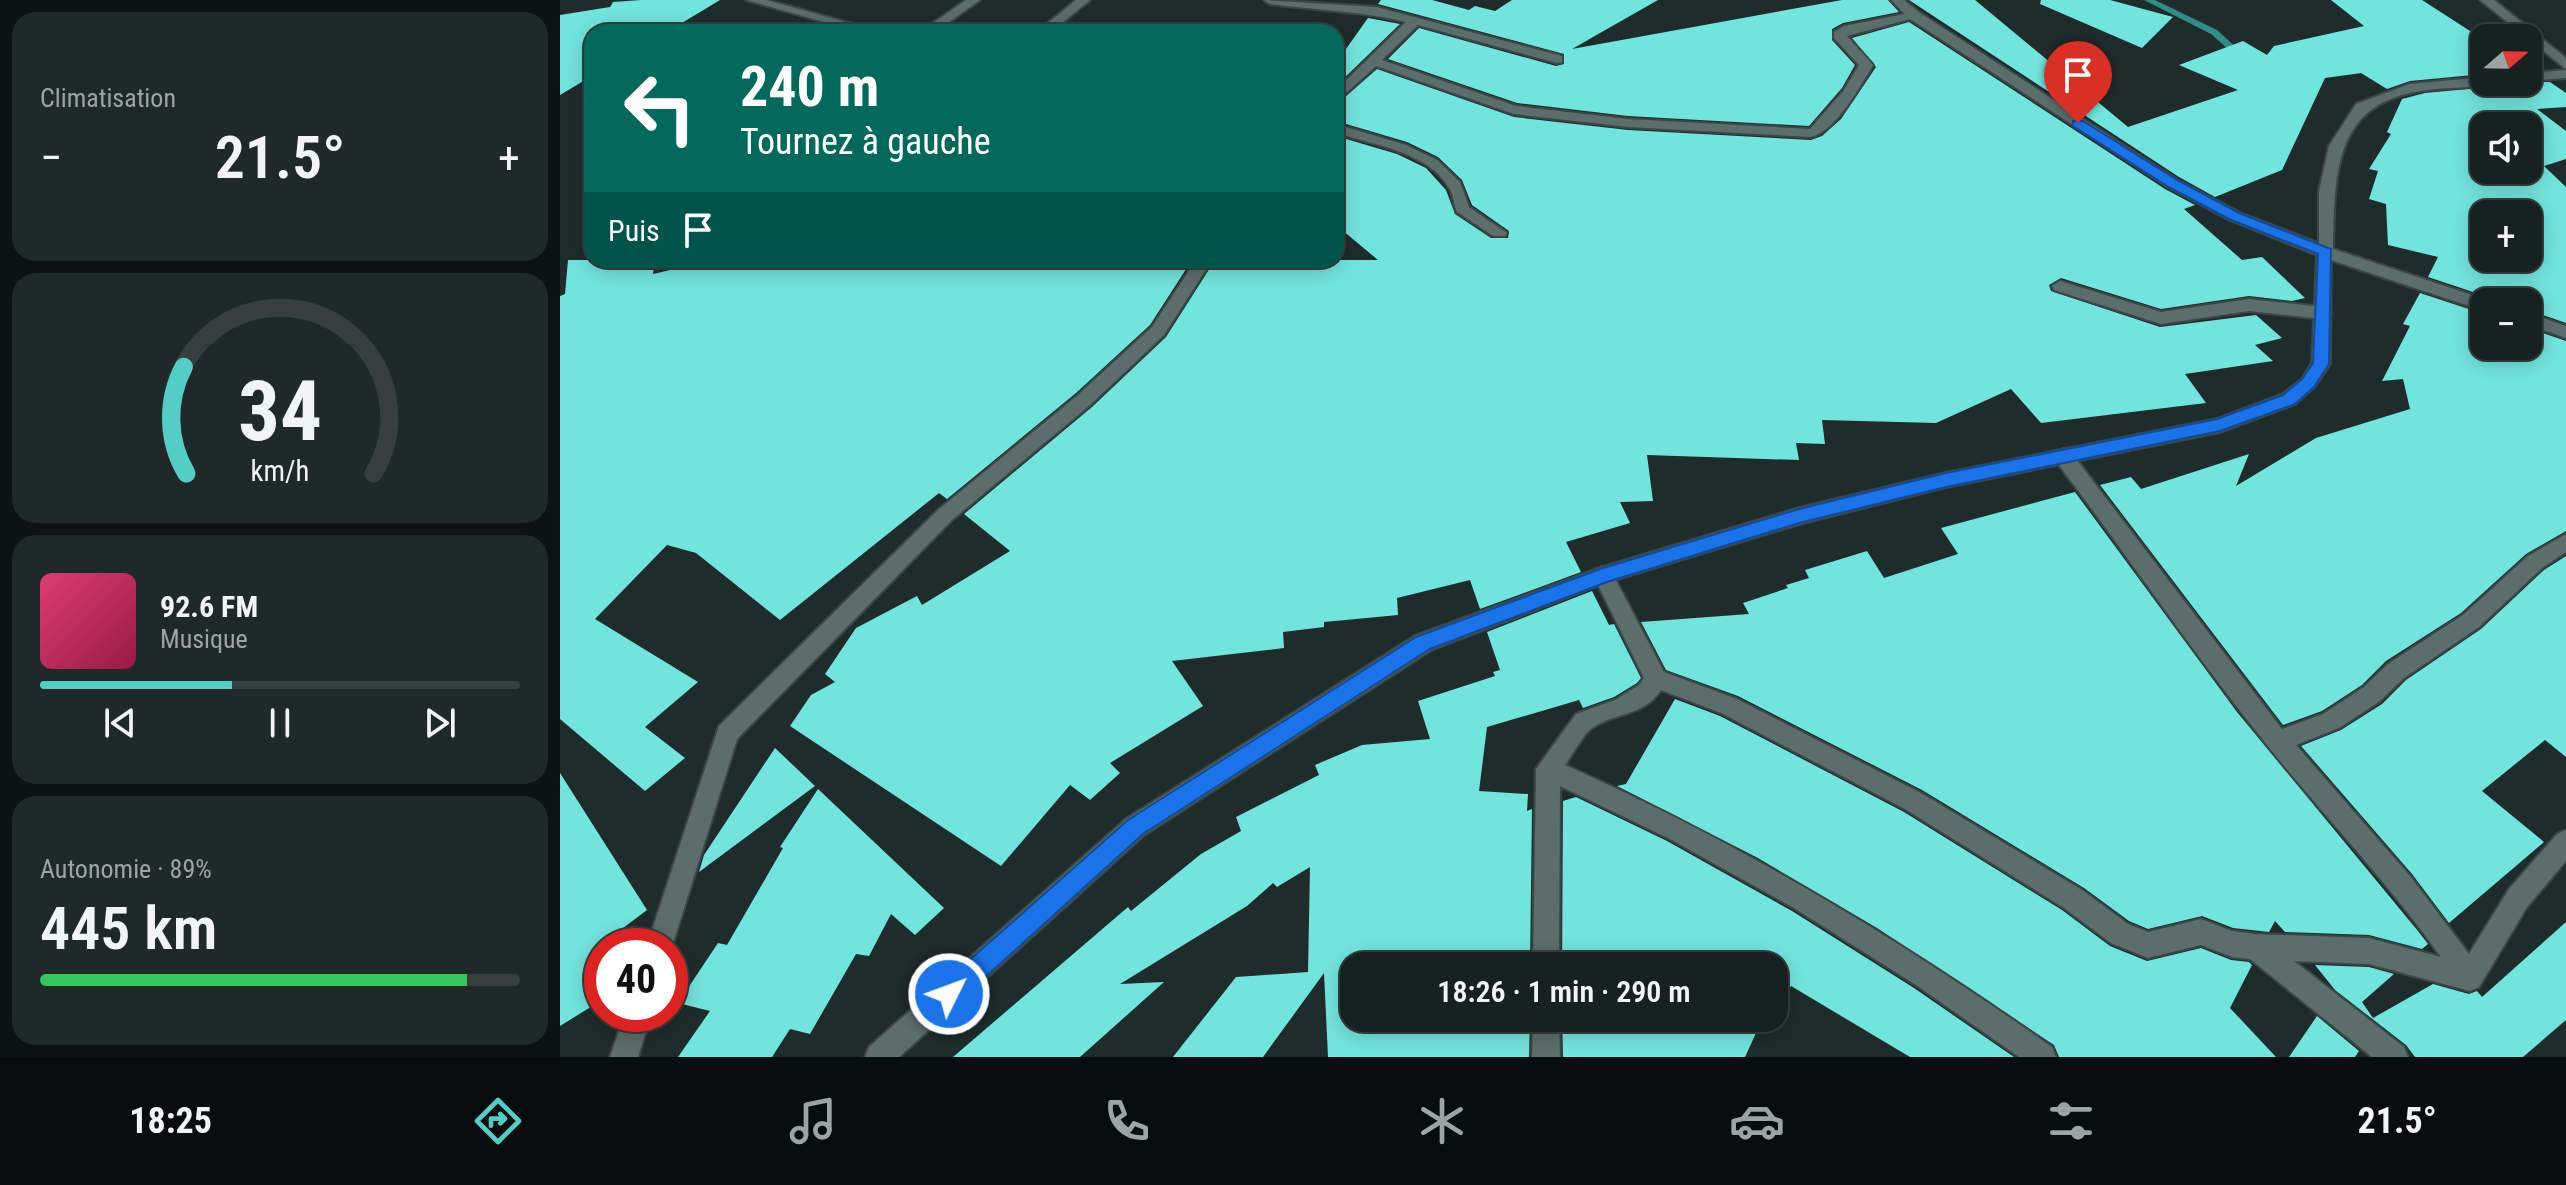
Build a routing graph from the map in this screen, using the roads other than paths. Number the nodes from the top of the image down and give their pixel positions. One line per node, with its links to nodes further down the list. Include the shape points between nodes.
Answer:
1 (752, 0): 11 (street)
2 (974, 0): 12 (street)
3 (1084, 0): 13 (street)
4 (1270, 0): 8 (street)
5 (1356, 0): 8 (street)
6 (1897, 0): 9 (street)
7 (2486, 0): 16 (street)
8 (1343, 10): 10 (street)
9 (1915, 16): 15 (street, via 1839,35 1866,65 1850,92 1811,133 1628,123 1514,110); 23 (street, via 2172,183 2234,216)
10 (1415, 20): 14 (street); 15 (street)
11 (844, 24)
12 (938, 24)
13 (1053, 24)
14 (1557, 59)
15 (1373, 61): 20 (street)
16 (2566, 65)
17 (2566, 74): 18 (street)
18 (2542, 76)
19 (2470, 82): 23 (street, via 2410,88 2361,107 2336,146 2327,191)
20 (1344, 90)
21 (1344, 131): 22 (street, via 1441,169 1457,187 1462,209)
22 (1499, 233)
23 (2325, 252): 26 (street); 27 (street)
24 (1199, 268): 37 (street, via 1158,331 945,515 727,733)
25 (2060, 286): 27 (street, via 2161,318 2249,305)
26 (2470, 300)
27 (2323, 313): 30 (street, via 2321,364 2289,399 2220,425)
28 (2542, 324): 29 (street)
29 (2566, 332)
30 (2063, 456): 32 (street, via 1799,516); 34 (street)
31 (2566, 542): 34 (street, via 2372,694 2331,721)
32 (1603, 575): 33 (street); 44 (street, via 1423,643 1135,827)
33 (1656, 679): 35 (street, via 1647,692 1623,707 1584,721); 38 (street, via 1729,706 1913,801 2073,899 2120,934 2148,945 2201,932)
34 (2278, 741): 40 (street, via 2436,925)
35 (1548, 769): 39 (street); 46 (street, via 1613,797 1760,876 1932,979)
36 (2566, 842): 40 (street, via 2518,898)
37 (666, 928)
38 (2255, 947): 40 (street, via 2369,951); 47 (street)
39 (1546, 952)
40 (2470, 978)
41 (632, 1032): 43 (street)
42 (1546, 1032): 45 (street)
43 (624, 1057)
44 (879, 1057)
45 (1546, 1057)
46 (2042, 1057)
47 (2394, 1057)

